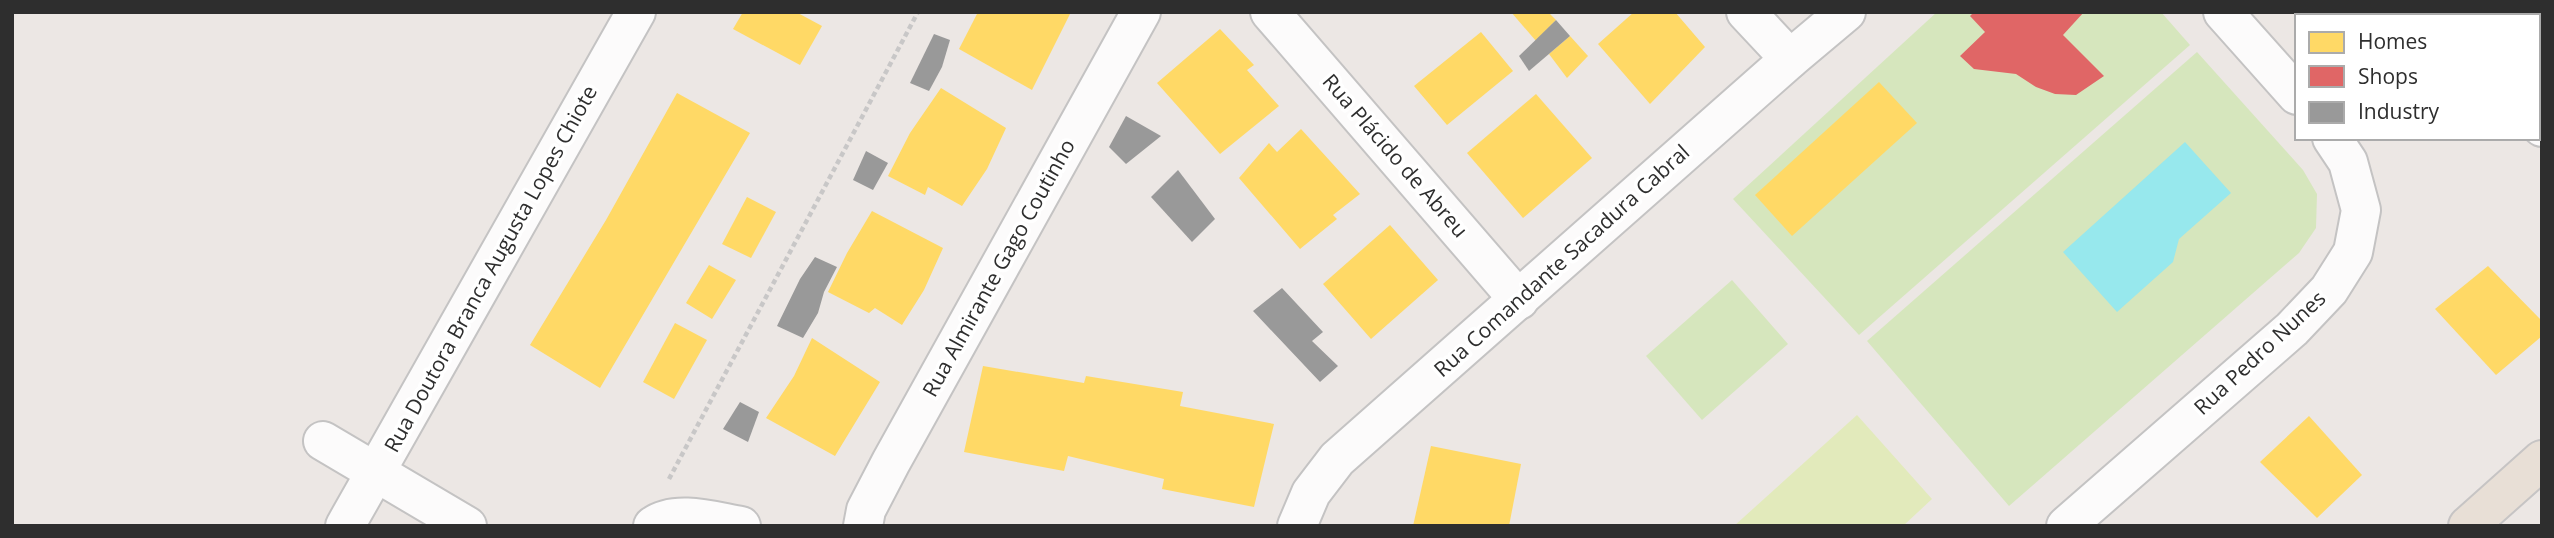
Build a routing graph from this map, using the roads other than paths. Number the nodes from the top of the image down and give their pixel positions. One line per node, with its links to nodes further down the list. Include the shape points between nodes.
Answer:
1 (636, 12): 13 (street, Rua Doutora Branca Augusta Lopes Chiote)
2 (1141, 12): 18 (street, Rua Almirante Gago Coutinho, via 891,462 866,510)
3 (1270, 12): 10 (street, Rua Plácido de Abreu)
4 (1746, 12): 7 (street)
5 (1846, 12): 7 (street, Rua Comandante Sacadura Cabral)
6 (2223, 12): 8 (street)
7 (1790, 59): 10 (street, Rua Comandante Sacadura Cabral)
8 (2295, 93)
9 (2333, 140): 20 (street, Rua Pedro Nunes, via 2348,162 2361,210 2353,251 2329,290 2291,329)
10 (1519, 300): 19 (street, Rua Comandante Sacadura Cabral, via 1338,459 1311,493)
11 (323, 442): 13 (street)
12 (2542, 460): 21 (main road)
13 (377, 472): 14 (street, Rua Doutora Branca Augusta Lopes Chiote); 15 (street)
14 (345, 526)
15 (467, 526)
16 (653, 526): 17 (street, via 683,518)
17 (741, 526)
18 (863, 526)
19 (1297, 526)
20 (2066, 526)
21 (2468, 526)

